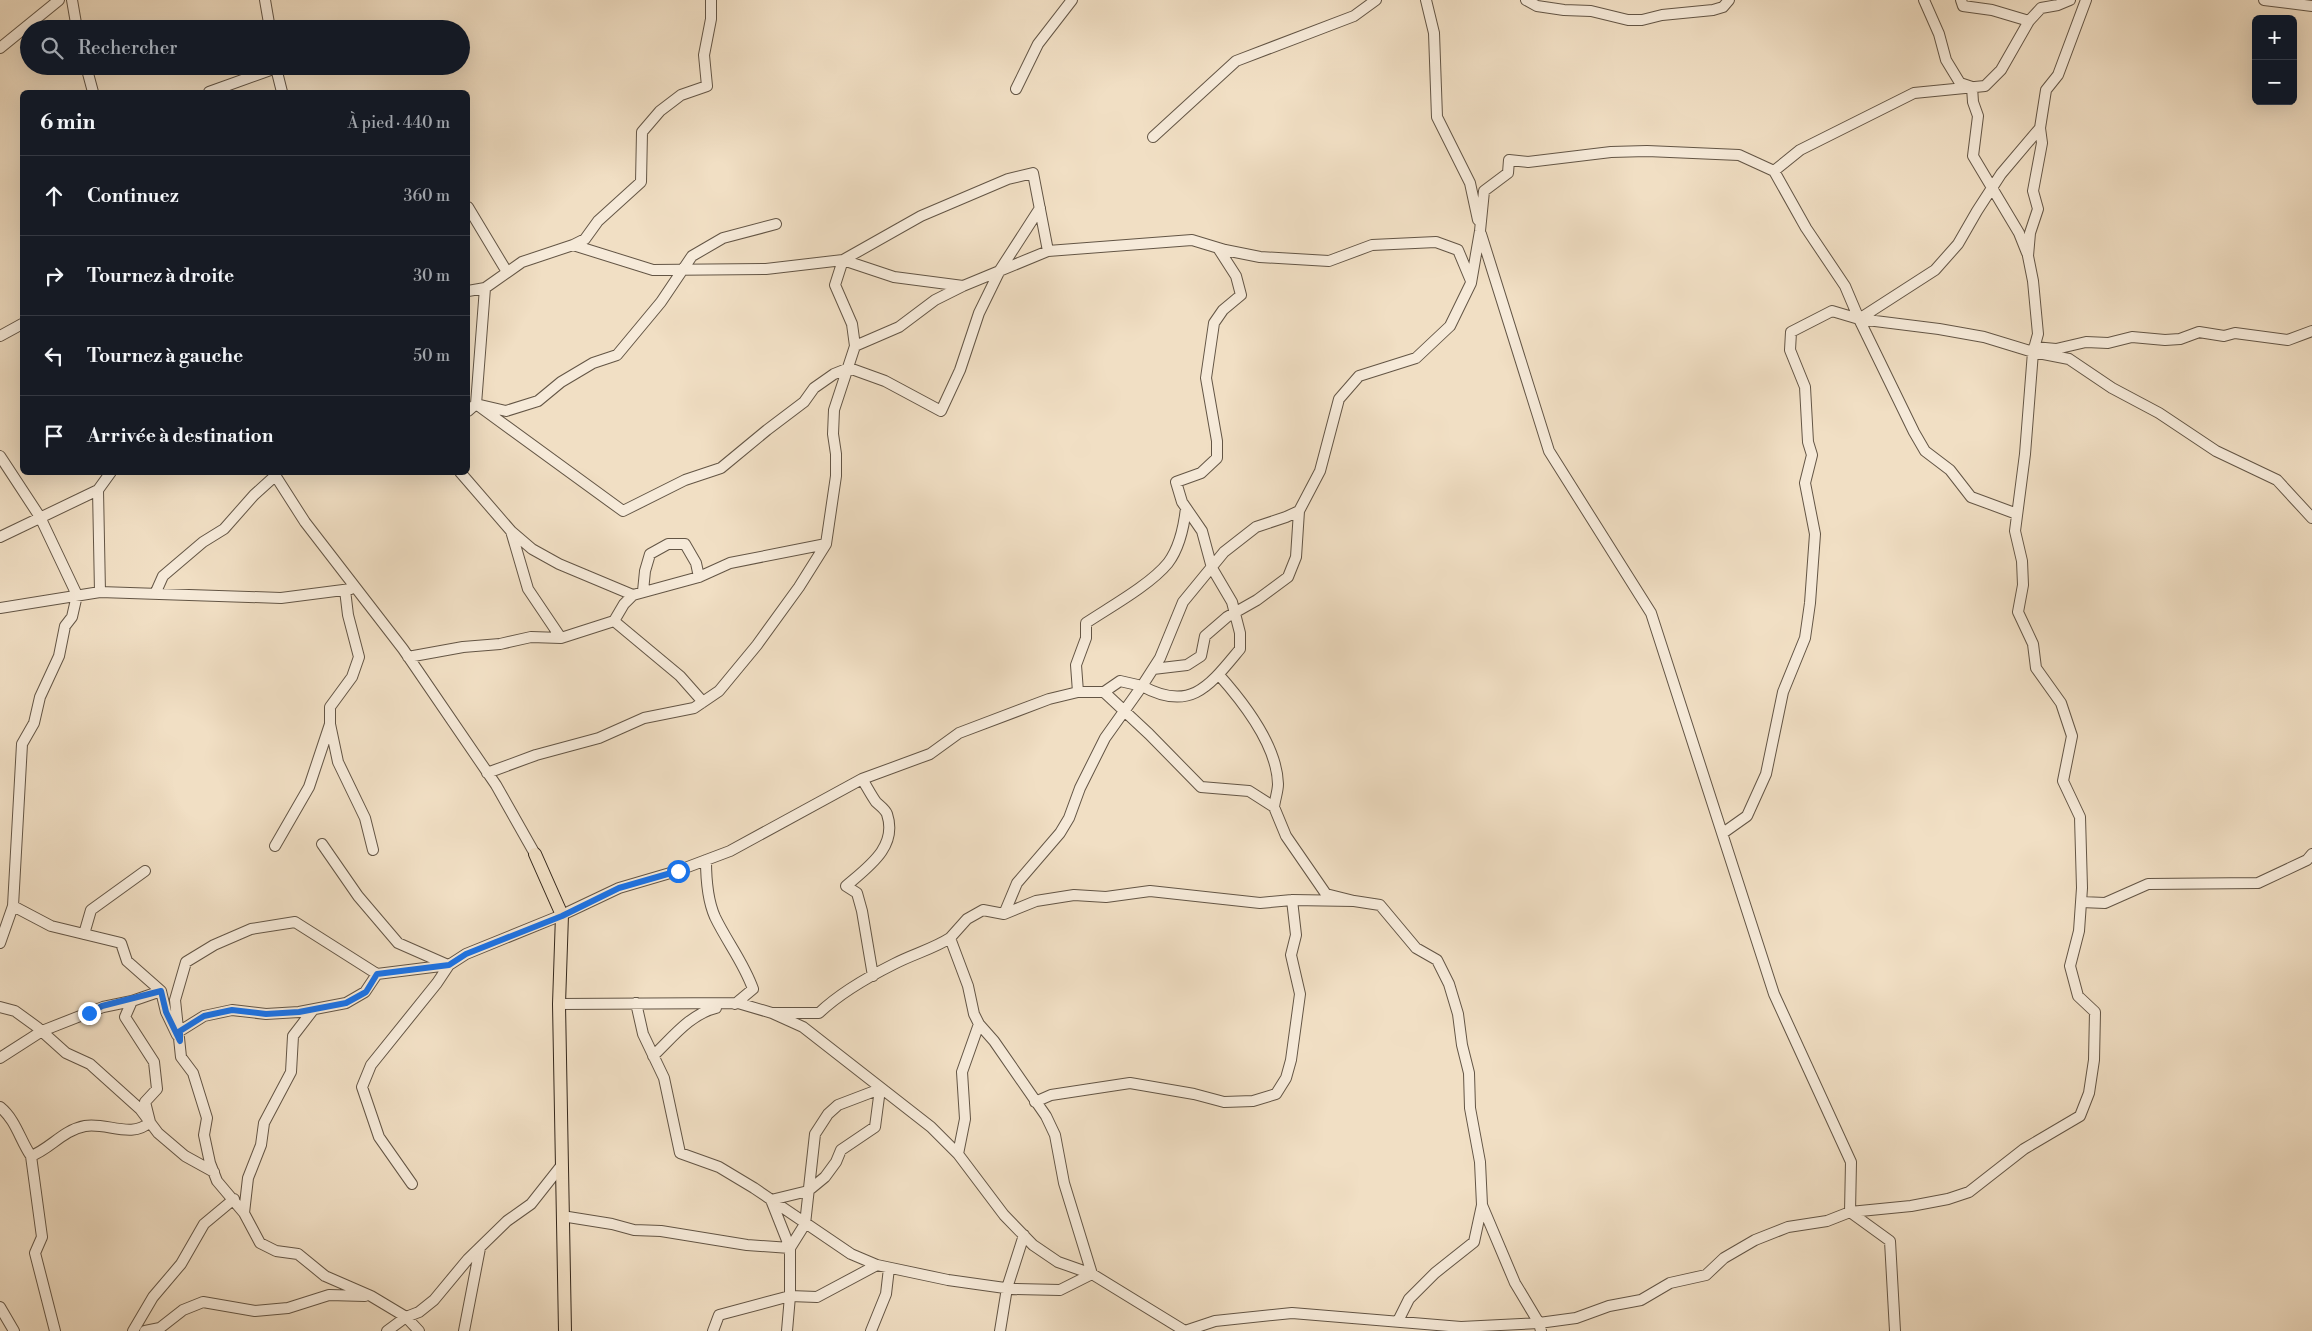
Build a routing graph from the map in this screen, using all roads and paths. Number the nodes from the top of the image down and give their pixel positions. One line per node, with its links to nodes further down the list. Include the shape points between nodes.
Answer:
1 (59, 0): 16 (street)
2 (72, 0): 17 (street)
3 (265, 0): 18 (street)
4 (711, 0): 38 (street, via 704,55 707,86 681,94 642,132 641,182 598,220 585,239)
5 (1072, 0): 26 (street, via 1038,44)
6 (1376, 0): 31 (street, via 1354,16 1236,61)
7 (1426, 0): 37 (street, via 1434,33 1437,117 1470,182)
8 (1526, 0): 9 (street, via 1537,6 1642,20 1713,10)
9 (1730, 0)
10 (1924, 0): 25 (street, via 1946,60 1960,83)
11 (1961, 0): 19 (street, via 1963,6 1992,10)
12 (2070, 0): 19 (street, via 2041,8)
13 (2086, 0): 30 (street, via 2058,75 2046,90)
14 (2264, 0): 15 (street)
15 (2312, 6)
16 (34, 20)
17 (75, 20)
18 (268, 20)
19 (2029, 21): 25 (street, via 2001,70 1985,86)
20 (20, 32): 21 (street)
21 (0, 48)
22 (88, 75): 27 (street)
23 (255, 75): 28 (street)
24 (278, 75): 29 (street)
25 (1972, 87): 32 (street, via 1914,93 1800,150); 33 (street, via 1978,116 1973,156)
26 (1016, 89)
27 (92, 90)
28 (214, 90)
29 (282, 90)
30 (2040, 128): 33 (street); 41 (street, via 2042,143 2034,191 2038,209 2030,233)
31 (1153, 137)
32 (1774, 170): 37 (street, via 1739,155 1698,152 1611,152 1528,162 1510,160 1508,173 1484,191); 50 (street, via 1806,228 1846,286)
33 (1992, 189): 41 (street, via 2019,233); 50 (street, via 1958,244 1934,270)
34 (1040, 208): 40 (street); 42 (street, via 1033,173 1008,179 921,216); 44 (street)
35 (470, 210): 45 (street)
36 (776, 224): 43 (street, via 724,238 692,256)
37 (1480, 231): 46 (street); 98 (street, via 1549,451 1651,613)
38 (573, 245): 43 (street, via 653,270); 45 (street, via 522,262)
39 (1218, 248): 40 (street, via 1192,240); 46 (street, via 1260,257 1329,261 1372,246 1436,242 1458,250); 65 (street, via 1236,276 1241,295 1223,310 1214,323 1206,378 1217,458 1201,473 1176,482)
40 (1048, 251): 44 (street)
41 (2028, 256): 55 (street, via 2034,281 2038,334)
42 (843, 260): 43 (street, via 766,269); 47 (street, via 894,277); 54 (street, via 835,285 852,324)
43 (681, 270): 57 (street, via 661,302 617,355 594,363 561,382 538,402 506,411)
44 (1000, 270): 47 (street); 56 (street, via 941,411 885,381)
45 (507, 272): 48 (street)
46 (1471, 283): 66 (street, via 1450,326 1416,358 1359,376 1339,399 1320,471)
47 (963, 286): 54 (street, via 935,300 899,327)
48 (485, 288): 49 (street); 57 (street)
49 (470, 292)
50 (1859, 319): 55 (street, via 1984,337); 67 (street, via 1926,451 1950,470 1971,497); 98 (street, via 1832,311 1791,332 1790,350 1805,387 1808,442 1812,455 1805,483 1815,534 1810,603 1805,638 1783,692 1766,774 1747,816)
51 (20, 325): 53 (street)
52 (2312, 331): 55 (street, via 2288,340 2199,332 2172,340 2132,337 2108,343 2086,342)
53 (0, 336)
54 (855, 346): 56 (street)
55 (2033, 350): 67 (street); 69 (street, via 2068,359 2216,452 2277,480)
56 (849, 368): 57 (street, via 814,388 804,402 721,468 685,480 623,511); 72 (street, via 834,410 836,476)
57 (476, 404): 58 (street)
58 (470, 409)
59 (0, 456): 68 (street)
60 (109, 475): 64 (street)
61 (273, 475): 79 (street, via 224,529 203,542 163,576)
62 (275, 475): 75 (street, via 305,522)
63 (463, 475): 70 (street)
64 (98, 490): 68 (street); 78 (street)
65 (1186, 508): 73 (street, via 1202,531); 90 (street, via 1183,532 1168,562 1135,591 1086,624 1086,638 1076,665)
66 (1298, 510): 73 (street, via 1256,527 1224,552); 83 (street, via 1296,557 1288,577)
67 (2017, 514): 108 (street, via 2014,531 2022,561 2023,586 2018,612 2033,644 2036,668 2061,704 2072,736 2063,781 2080,817)
68 (40, 517): 71 (street); 80 (street)
69 (2312, 518)
70 (511, 531): 81 (street, via 532,549 559,564); 85 (street, via 528,589)
71 (0, 537)
72 (826, 544): 74 (street, via 730,563); 92 (street, via 757,646 719,691)
73 (1212, 568): 83 (street, via 1232,602); 87 (street, via 1182,602)
74 (699, 578): 77 (street); 77 (street, via 696,563 685,544 668,544 650,554)
75 (357, 589): 76 (street); 86 (street)
76 (345, 590): 79 (street, via 281,598); 94 (street, via 359,657 352,677 330,707)
77 (643, 591): 81 (street)
78 (100, 592): 79 (street); 80 (street)
79 (155, 594)
80 (77, 595): 82 (street); 109 (street, via 72,617 65,626 59,656 40,697 34,723 22,744)
81 (633, 595): 84 (street)
82 (0, 608)
83 (1234, 612): 87 (street, via 1206,636 1201,656 1186,665); 88 (street, via 1240,633 1240,649)
84 (614, 621): 85 (street); 92 (street, via 680,676)
85 (562, 638): 86 (street, via 531,636 500,644)
86 (408, 657): 95 (street)
87 (1152, 668): 89 (street)
88 (1219, 675): 89 (street, via 1214,682 1186,697 1160,696); 97 (street, via 1252,716 1275,760 1278,785)
89 (1142, 686): 91 (street, via 1120,681); 93 (street)
90 (1078, 692): 91 (street); 96 (street, via 1048,699 959,733 930,754)
91 (1104, 692): 93 (street)
92 (703, 702): 95 (street, via 694,708 644,718 599,738)
93 (1124, 710): 97 (street, via 1201,787 1249,791); 110 (street, via 1091,764 1069,818 1017,883)
94 (330, 724): 100 (street, via 309,787); 101 (street, via 338,762 365,818)
95 (487, 772): 102 (street)
96 (862, 779): 104 (street); 117 (street, via 877,804 886,812 889,826 888,841 882,850 846,886 857,893)
97 (1274, 807): 107 (street, via 1286,836 1326,894)
98 (1723, 833): 144 (street, via 1774,994 1851,1162)
99 (322, 844): 115 (street, via 358,896 398,943)
100 (275, 846)
101 (373, 850)
102 (535, 854): 111 (main road)
103 (2312, 854): 108 (street, via 2307,860 2258,883 2148,884 2105,903)
104 (706, 860): 111 (street, via 619,888); 120 (street, via 708,892 715,916 753,989)
105 (145, 871): 112 (street, via 91,910)
106 (1292, 900): 107 (street); 110 (street, via 1260,903 1150,891 1036,901); 132 (street, via 1296,936 1291,955 1300,994 1286,1078 1276,1094 1253,1101 1224,1102 1130,1083 1051,1095)
107 (1354, 901): 143 (street, via 1380,906 1416,948 1437,960 1449,984 1469,1073)
108 (2081, 902): 144 (street, via 2079,931 2070,966 2078,996 2095,1012 2094,1060 2089,1093 2080,1116 2024,1149 1969,1192 1911,1206)
109 (13, 906): 112 (street, via 51,926); 114 (street)
110 (1004, 914): 113 (street, via 983,910 967,918)
111 (562, 916): 115 (street, via 466,954); 121 (main road)
112 (84, 934): 118 (street, via 121,943 126,961)
113 (950, 938): 117 (street); 126 (street)
114 (0, 943)
115 (449, 965): 116 (street); 139 (street, via 371,1065 362,1087 379,1137)
116 (377, 974): 124 (street, via 366,992 352,1000); 128 (street, via 295,922 251,929 186,962 175,1000)
117 (873, 976): 125 (street, via 834,999 819,1013)
118 (161, 991): 119 (street); 128 (street, via 166,1012)
119 (132, 1001): 127 (street, via 102,1006); 134 (street, via 125,1017 154,1062 157,1089 146,1102)
120 (738, 1003): 122 (street); 125 (street); 129 (street, via 704,1010)
121 (559, 1004): 122 (street); 137 (main road)
122 (636, 1004): 129 (street, via 643,1034)
123 (0, 1007): 127 (street, via 15,1011)
124 (313, 1010): 128 (street, via 266,1014 232,1010 204,1016); 145 (street, via 293,1036 291,1072 264,1123 261,1145 248,1178)
125 (772, 1013): 131 (street, via 803,1027)
126 (979, 1024): 132 (street); 135 (street, via 962,1072 965,1120)
127 (42, 1031): 130 (street); 134 (street, via 66,1053 90,1064)
128 (180, 1036): 138 (street, via 181,1057 193,1073 207,1118 204,1135)
129 (653, 1056): 142 (street, via 664,1078 680,1153 719,1167)
130 (0, 1058)
131 (880, 1089): 135 (street, via 931,1127); 140 (street, via 874,1127 841,1150 825,1177); 140 (street, via 838,1105 828,1114 815,1134)
132 (1036, 1102): 153 (street, via 1055,1135 1064,1182)
133 (0, 1107): 136 (street, via 18,1129 20,1140)
134 (150, 1122): 136 (street, via 135,1129 86,1126 52,1141); 138 (street, via 184,1156)
135 (958, 1154): 148 (street, via 1004,1215)
136 (31, 1156): 162 (street, via 42,1238 35,1253)
137 (562, 1166): 146 (main road); 149 (street, via 531,1204)
138 (214, 1172): 141 (street, via 217,1181)
139 (412, 1184)
140 (808, 1190): 142 (street); 147 (street)
141 (234, 1199): 145 (street); 163 (street, via 204,1224 181,1264 153,1297)
142 (771, 1200): 147 (street); 150 (street)
143 (1482, 1205): 159 (street, via 1474,1242 1409,1299); 160 (street, via 1515,1283)
144 (1850, 1212): 160 (street, via 1788,1227 1755,1240 1724,1258 1706,1276 1670,1283 1641,1300); 174 (street, via 1890,1240)
145 (244, 1213): 155 (street, via 260,1243 276,1251 298,1254 324,1276)
146 (562, 1216): 150 (street, via 634,1230); 168 (main road)
147 (805, 1224): 150 (street); 151 (street, via 851,1254)
148 (1024, 1235): 153 (street, via 1058,1262); 154 (street)
149 (480, 1248): 158 (street, via 434,1300 420,1312); 167 (street)
150 (790, 1248): 156 (street)
151 (877, 1265): 152 (street); 156 (street, via 817,1297)
152 (889, 1268): 154 (street); 171 (street, via 886,1294)
153 (1092, 1274): 154 (street, via 1060,1290); 173 (street)
154 (1008, 1288): 172 (street)
155 (371, 1296): 158 (street); 164 (street, via 329,1295 288,1308 255,1311 204,1302 183,1310 160,1328)
156 (790, 1296): 169 (street, via 719,1315); 170 (street)
157 (0, 1307): 161 (street)
158 (406, 1317): 165 (street); 166 (street)
159 (1398, 1321): 160 (street, via 1461,1327); 173 (street, via 1292,1314 1214,1321)
160 (1540, 1327)
161 (14, 1331)
162 (55, 1331)
163 (133, 1331)
164 (145, 1331)
165 (387, 1331)
166 (419, 1331)
167 (464, 1331)
168 (565, 1331)
169 (713, 1331)
170 (787, 1331)
171 (871, 1331)
172 (1000, 1331)
173 (1185, 1331)
174 (1895, 1331)

